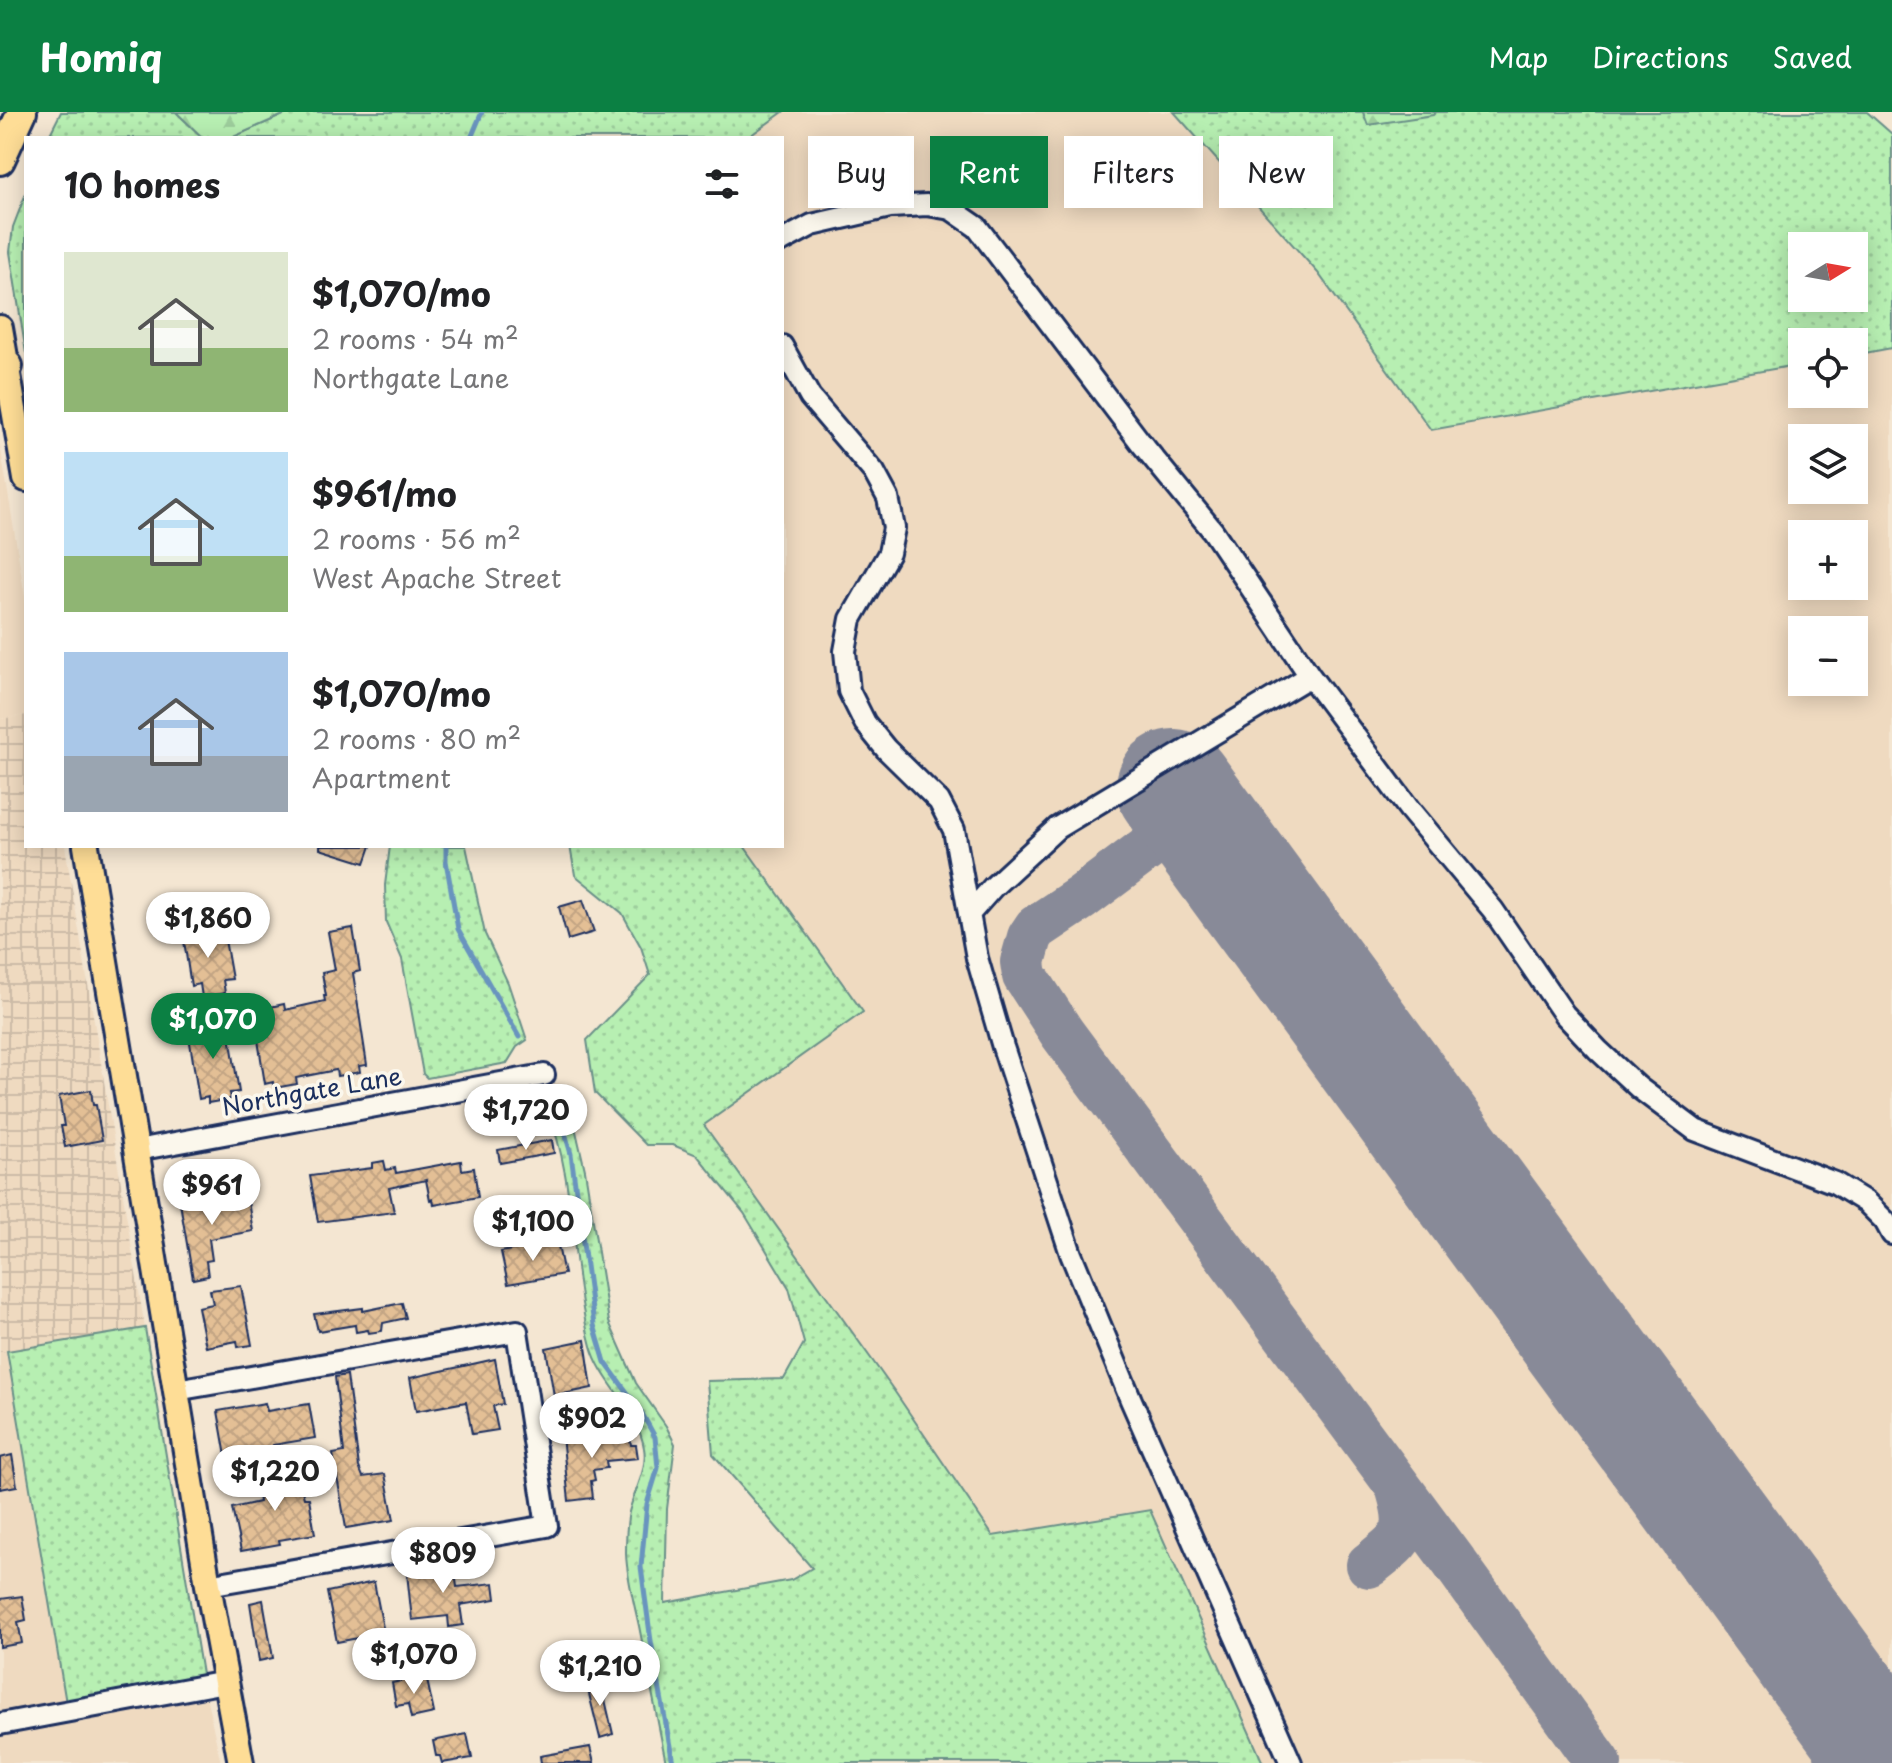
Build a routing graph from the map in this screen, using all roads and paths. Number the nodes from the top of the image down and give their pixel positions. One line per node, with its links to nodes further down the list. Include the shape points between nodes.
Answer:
1 (22, 112): 2 (highway)
2 (0, 160)
3 (784, 240): 8 (street, via 812,225 890,207 951,209 977,227 1213,531)
4 (0, 328): 6 (main road)
5 (784, 350): 10 (street, via 810,397 874,472 888,498 894,528 889,553 851,619 845,651 849,691 886,749 939,801 954,830)
6 (4, 362): 7 (main road)
7 (24, 468)
8 (1310, 676): 10 (street, via 1057,828); 13 (street, via 1493,910 1564,1014 1598,1050 1695,1130 1835,1183 1866,1202)
9 (86, 848): 12 (main road)
10 (970, 913): 19 (street, via 977,958 1071,1254)
11 (544, 1075): 12 (street, Northgate Lane)
12 (137, 1150): 14 (main road)
13 (1892, 1234)
14 (176, 1390): 15 (main road); 15 (street, via 517,1331 547,1526)
15 (208, 1585): 16 (main road)
16 (225, 1682): 17 (street); 18 (main road)
17 (0, 1724)
18 (241, 1763)
19 (1291, 1763)

